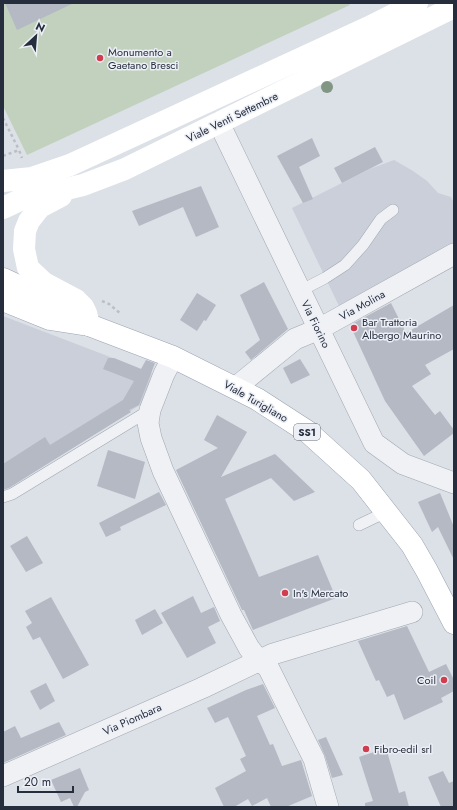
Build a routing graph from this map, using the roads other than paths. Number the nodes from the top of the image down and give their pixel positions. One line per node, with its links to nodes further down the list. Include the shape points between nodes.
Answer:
1 (417, 3): 4 (main road, Viale Venti Settembre, via 70,165 32,178)
2 (454, 7): 3 (main road, Viale Venti Settembre)
3 (219, 123): 5 (main road, Viale Venti Settembre, via 125,169); 10 (street, Via Fiorino)
4 (3, 181)
5 (83, 185): 6 (main road, Viale Venti Settembre, via 20,200); 12 (main road, via 40,207 25,231 24,249 28,268 44,283 76,300 83,307)
6 (3, 208)
7 (393, 210): 10 (lane, via 381,219 363,245 344,265)
8 (454, 254): 13 (street, Via Molina)
9 (3, 280): 12 (main road, Viale Turigliano / SS1, via 56,304)
10 (300, 291): 13 (street, Via Fiorino)
11 (3, 300): 12 (main road, Viale Turigliano / SS1, via 50,319)
12 (89, 325): 14 (main road, Viale Turigliano / SS1)
13 (319, 328): 15 (street, Via Molina, via 295,339); 17 (street, Via Fiorino, via 374,443 403,464)
14 (173, 357): 15 (main road, Viale Turigliano / SS1); 16 (street)
15 (235, 388): 19 (main road, Viale Turigliano / SS1, via 308,432 361,480)
16 (150, 410): 18 (lane, via 12,494); 23 (street, via 148,423 151,438 163,471 231,615)
17 (454, 483)
18 (3, 497)
19 (386, 512): 20 (lane); 22 (main road, Viale Turigliano / SS1, via 412,545)
20 (359, 525)
21 (412, 612): 23 (street, Via Piombara, via 273,654)
22 (454, 623)
23 (259, 661): 24 (street, Via Piombara); 25 (street, via 268,667 314,759)
24 (3, 776)
25 (328, 807)

